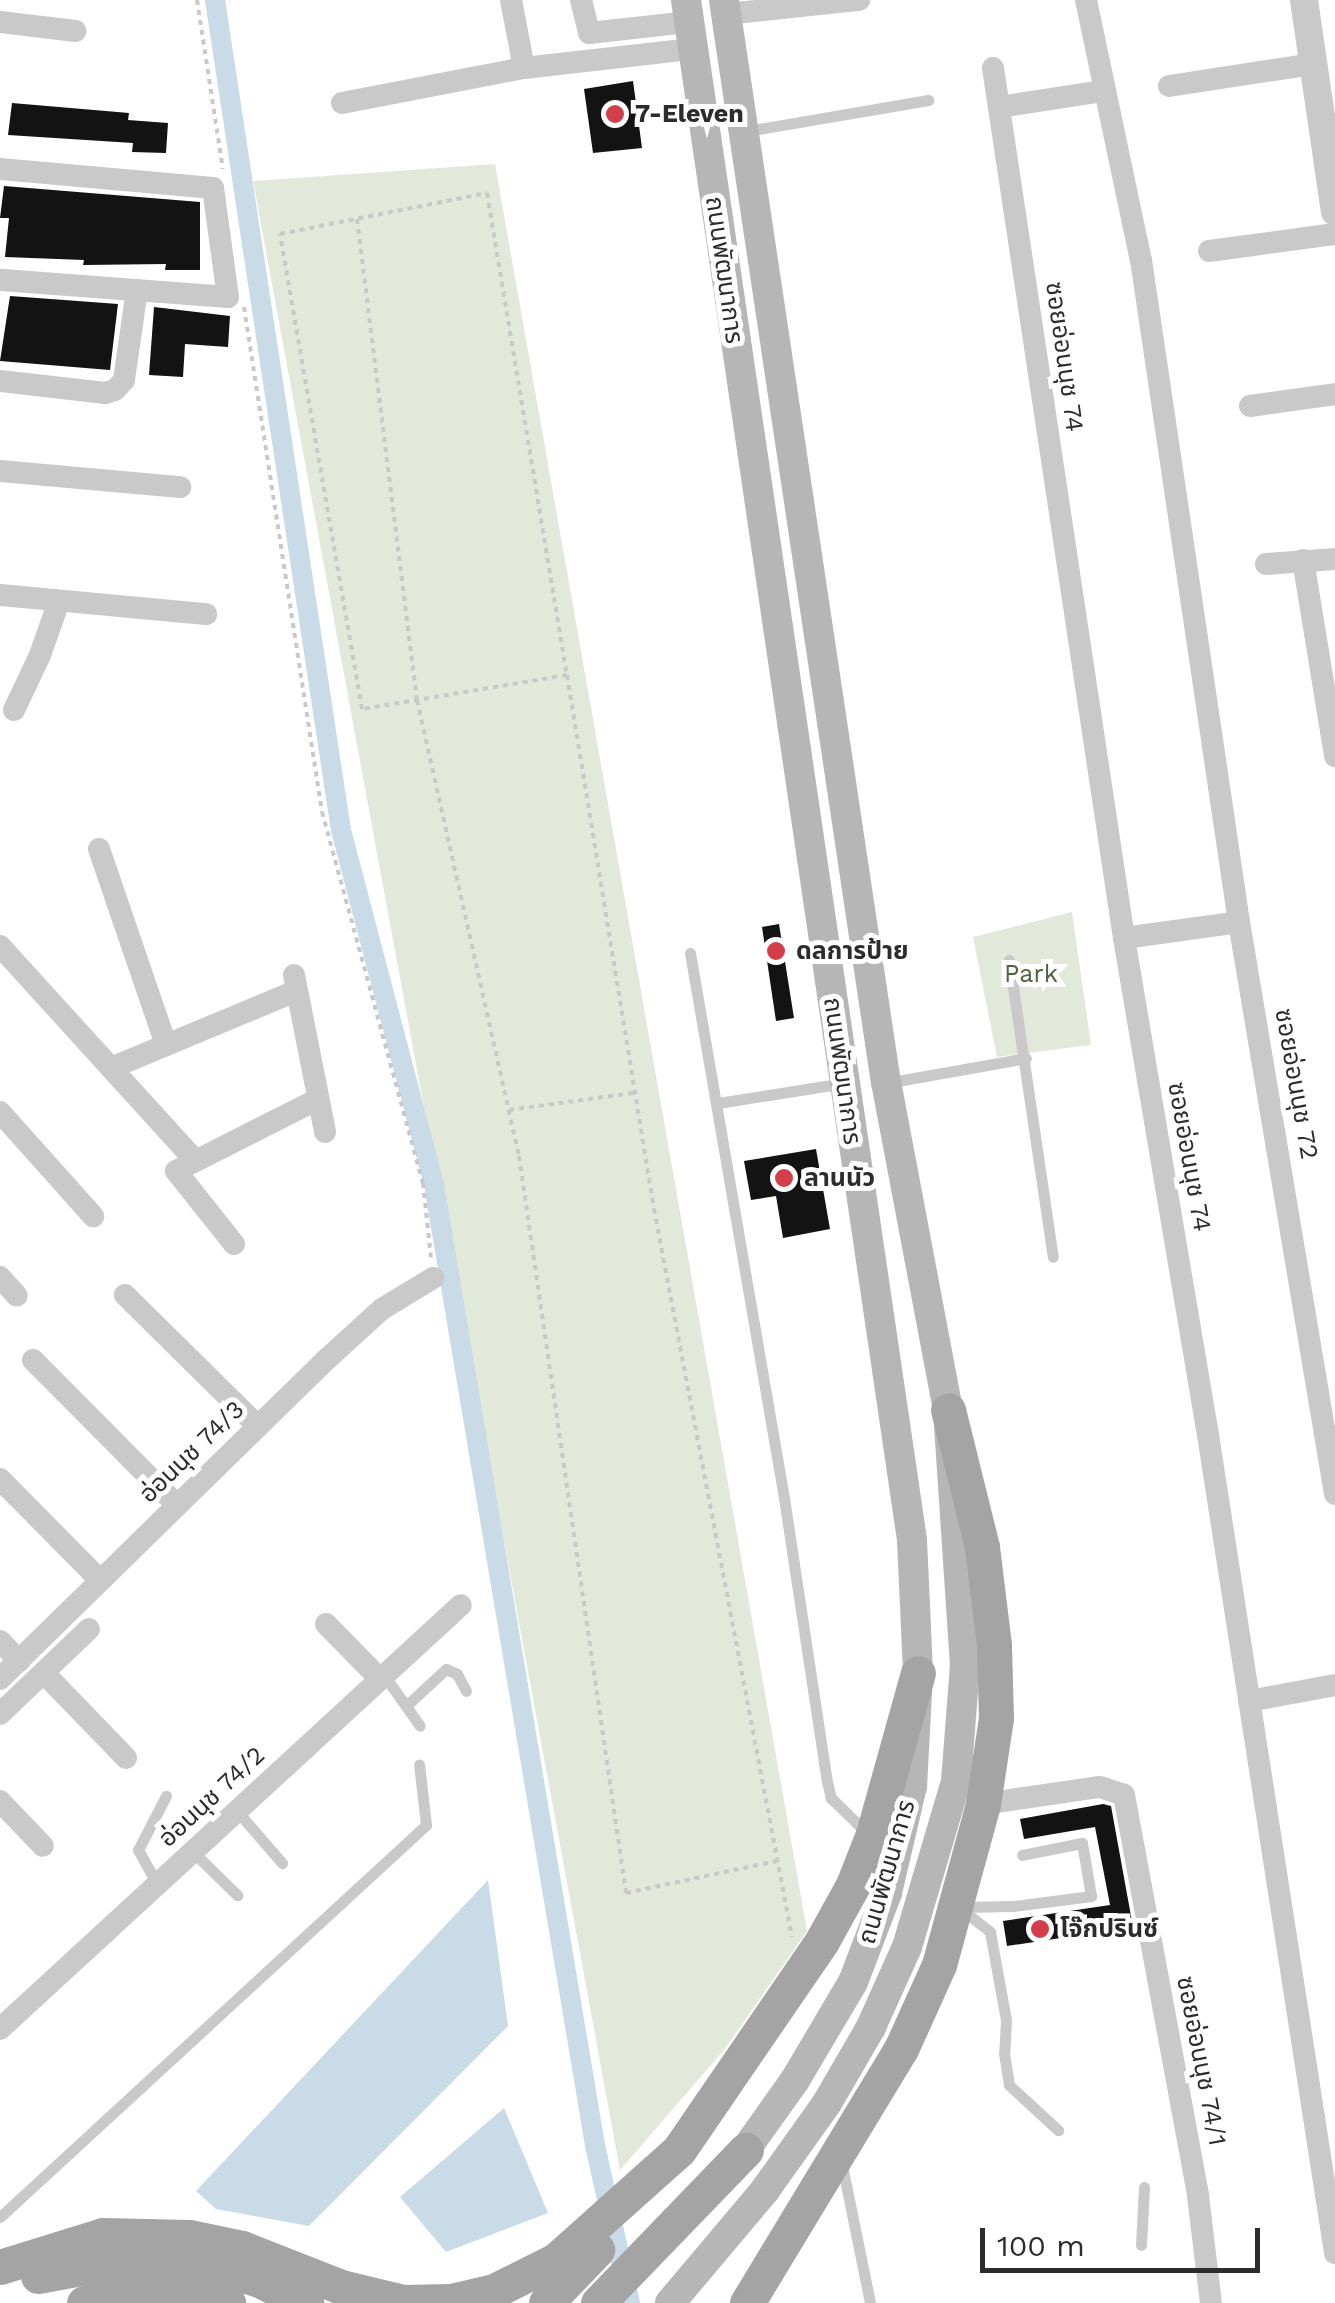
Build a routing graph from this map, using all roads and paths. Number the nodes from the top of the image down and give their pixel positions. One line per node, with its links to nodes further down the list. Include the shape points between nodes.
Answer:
1 (196, 0): 21 (path)
2 (511, 0): 12 (street)
3 (581, 0): 9 (street, via 589,33)
4 (859, 0): 7 (street)
5 (1086, 0): 15 (street, ซอยอ่อนนุช 72)
6 (1304, 0): 11 (street)
7 (725, 7): 19 (main road, ถนนพัฒนาการ)
8 (0, 22): 10 (street)
9 (689, 24): 12 (street); 53 (main road, ถนนพัฒนาการ)
10 (75, 31)
11 (1313, 64): 14 (street); 22 (street)
12 (524, 68): 17 (street)
13 (993, 68): 18 (street, ซอยอ่อนนุช 74)
14 (1169, 86)
15 (1104, 92): 18 (street); 45 (street, ซอยอ่อนนุช 72, via 1141,260)
16 (928, 100): 19 (lane)
17 (342, 104)
18 (999, 107): 46 (street, ซอยอ่อนนุช 74)
19 (743, 131): 54 (main road, ถนนพัฒนาการ)
20 (0, 169): 27 (street, via 213,188 228,297)
21 (223, 172)
22 (1335, 212)
23 (356, 219): 40 (path, via 487,193); 41 (path); 41 (path, via 280,234 362,709)
24 (1335, 234): 25 (street)
25 (1209, 251)
26 (0, 280): 27 (street)
27 (137, 290): 29 (street, via 124,380 116,390)
28 (244, 306): 66 (path, via 322,812 422,1182)
29 (0, 382)
30 (1335, 394): 31 (street)
31 (1250, 406)
32 (0, 470): 33 (street)
33 (180, 487)
34 (1335, 559): 35 (street)
35 (1304, 560): 36 (street); 43 (street)
36 (1266, 564)
37 (0, 595): 38 (street)
38 (59, 601): 39 (street); 42 (street)
39 (206, 614)
40 (567, 675): 41 (path); 55 (path)
41 (417, 700): 58 (path)
42 (14, 710)
43 (1335, 756)
44 (99, 849): 50 (street)
45 (1239, 922): 46 (street); 73 (street, ซอยอ่อนนุช 72)
46 (1124, 938): 87 (street, ซอยอ่อนนุช 74)
47 (0, 946): 52 (street)
48 (690, 952): 57 (lane)
49 (1008, 960): 51 (lane)
50 (166, 1045): 52 (street); 56 (street, via 294,983)
51 (1026, 1058): 54 (lane); 64 (lane)
52 (111, 1068): 61 (street)
53 (844, 1083): 57 (lane); 82 (main road, ถนนพัฒนาการ, via 912,1540)
54 (886, 1083): 70 (main road, ถนนพัฒนาการ)
55 (635, 1092): 58 (path); 101 (path)
56 (316, 1100): 60 (street); 61 (street)
57 (718, 1103): 97 (lane, via 826,1777 831,1798)
58 (509, 1110): 101 (path, via 626,1893)
59 (0, 1112): 62 (street)
60 (325, 1132)
61 (194, 1159): 63 (street, via 176,1171 177,1178)
62 (94, 1216)
63 (234, 1244)
64 (1053, 1257)
65 (0, 1277): 68 (street)
66 (433, 1278): 71 (street, อ่อนนุช 74/3, via 382,1309)
67 (125, 1295): 71 (street)
68 (17, 1296)
69 (34, 1360): 74 (street)
70 (948, 1410): 95 (main road, via 982,1547 994,1646 996,1718); 124 (main road, ถนนพัฒนาการ, via 965,1666 956,1782 933,1865 907,1947 826,2103 765,2190)
71 (258, 1426): 74 (street, อ่อนนุช 74/3)
72 (0, 1479): 75 (street)
73 (1335, 1494)
74 (176, 1504): 75 (street, อ่อนนุช 74/3)
75 (100, 1580): 80 (street, อ่อนนุช 74/3)
76 (461, 1605): 83 (street, อ่อนนุช 74/2)
77 (326, 1624): 83 (street)
78 (89, 1629): 81 (street)
79 (0, 1641): 80 (street)
80 (18, 1661): 84 (street, อ่อนนุช 74/3)
81 (44, 1673): 89 (street); 91 (street)
82 (918, 1673): 97 (main road); 109 (main road, ถนนพัฒนาการ, via 912,1786 886,1892 852,1982)
83 (382, 1677): 88 (lane); 96 (street, อ่อนนุช 74/2)
84 (0, 1679)
85 (1335, 1685): 87 (street)
86 (466, 1691): 88 (lane, via 446,1669)
87 (1250, 1702): 115 (street, ซอยอ่อนนุช 74)
88 (406, 1706): 90 (lane)
89 (0, 1714)
90 (420, 1726)
91 (126, 1758)
92 (420, 1764): 112 (lane, via 426,1824)
93 (166, 1796): 103 (lane, via 138,1850)
94 (0, 1801): 98 (street)
95 (983, 1804): 105 (main road); 126 (street, ซอยอ่อนนุช 74/1, via 1100,1787 1124,1795 1198,2196)
96 (238, 1811): 99 (street, อ่อนนุช 74/2); 102 (lane)
97 (872, 1838): 114 (main road, via 822,1941 668,2162)
98 (43, 1846)
99 (192, 1852): 103 (street, อ่อนนุช 74/2); 104 (lane)
100 (1022, 1855): 105 (lane, via 1082,1844 1091,1896)
101 (777, 1860): 106 (path)
102 (282, 1864)
103 (157, 1884): 107 (street, อ่อนนุช 74/2)
104 (237, 1896)
105 (958, 1907): 108 (lane, via 990,1932 1002,1986 1009,2084); 110 (main road, via 900,2049)
106 (794, 1951)
107 (0, 2030)
108 (1058, 2130)
109 (746, 2150): 119 (main road)
110 (839, 2152): 118 (main road); 125 (lane)
111 (1144, 2187): 113 (lane)
112 (0, 2217)
113 (1141, 2245)
114 (587, 2246): 116 (main road, via 522,2281 451,2301 377,2298 242,2248 161,2234 103,2235); 123 (main road)
115 (1335, 2253)
116 (0, 2267)
117 (0, 2291): 122 (main road, via 64,2268 137,2261 207,2266)
118 (750, 2299)
119 (606, 2302)
120 (84, 2303): 121 (main road, via 134,2289 172,2289)
121 (228, 2303)
122 (306, 2303)
123 (546, 2303)
124 (670, 2303)
125 (870, 2303)
126 (1211, 2303)

